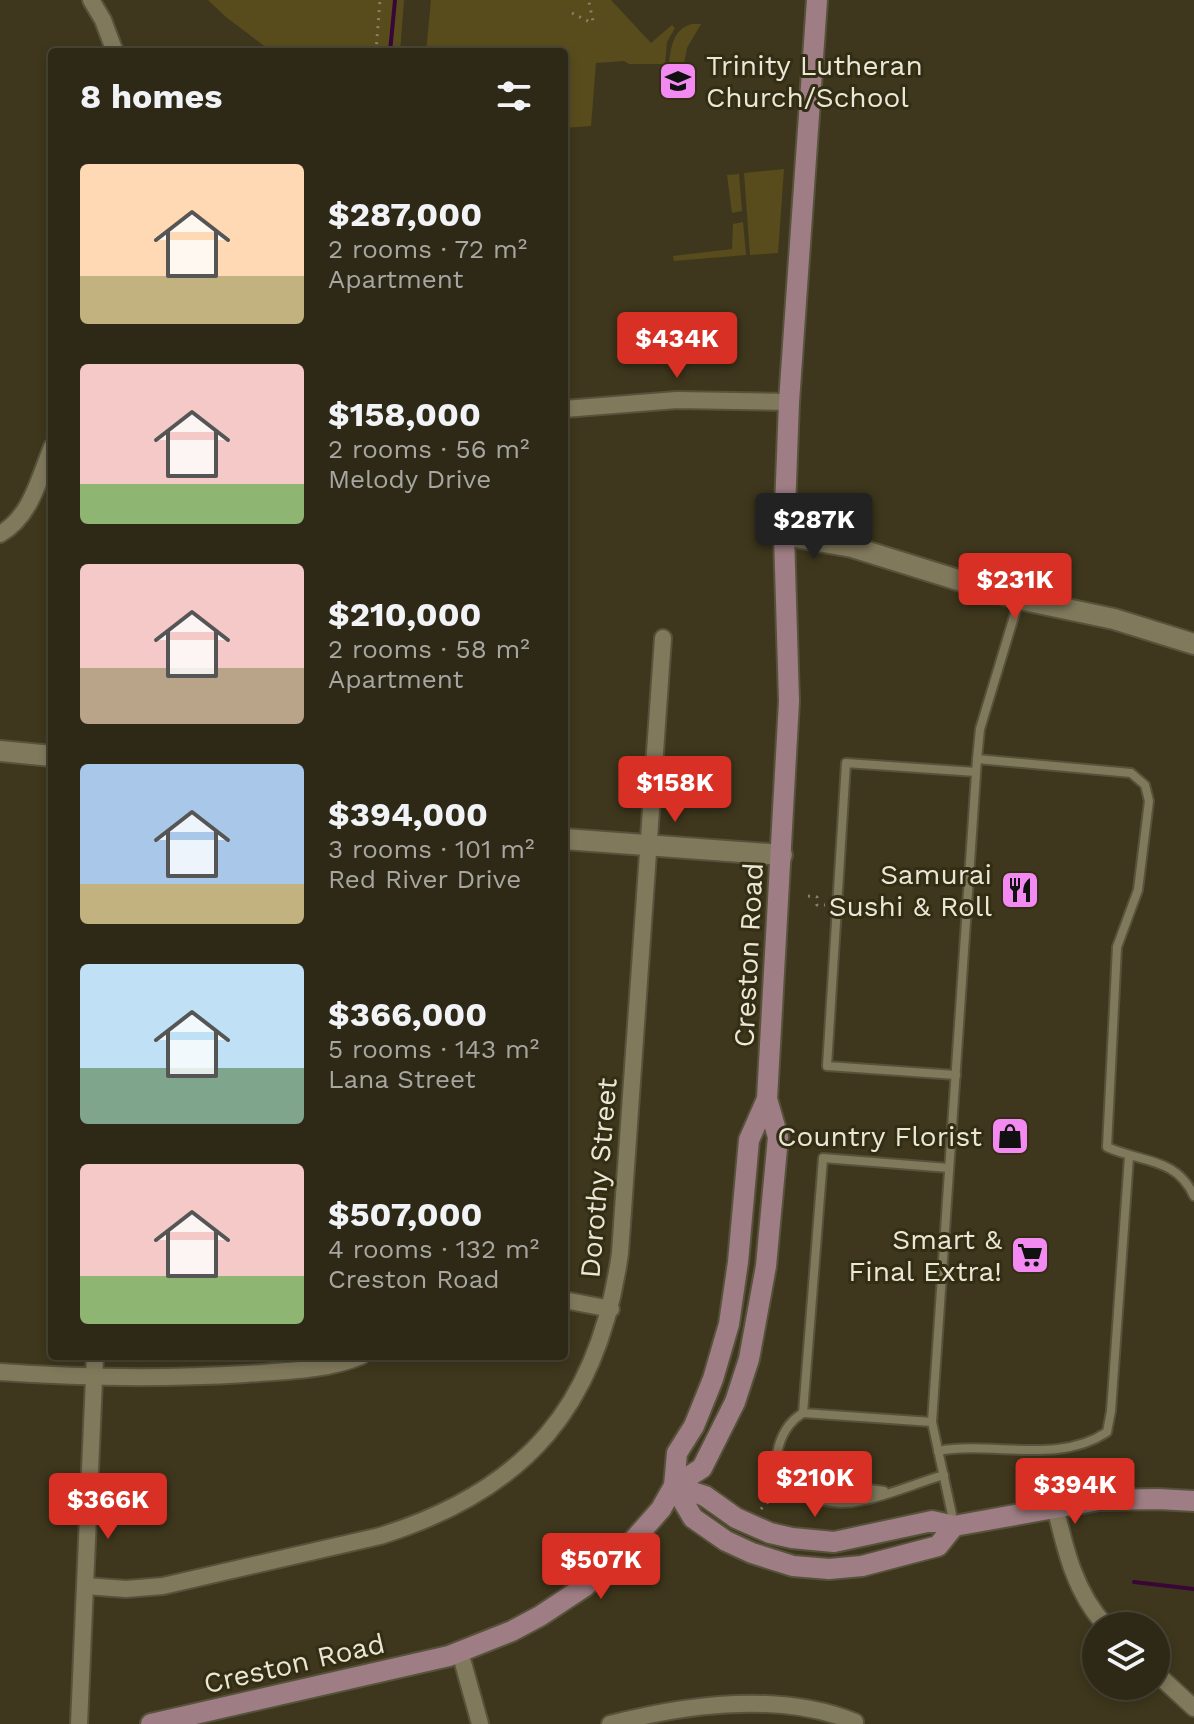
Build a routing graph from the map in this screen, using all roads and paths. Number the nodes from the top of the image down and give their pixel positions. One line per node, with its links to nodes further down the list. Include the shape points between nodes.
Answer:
1 (91, 0): 6 (street)
2 (380, 0): 7 (path)
3 (591, 0): 5 (path, via 593,21)
4 (817, 0): 8 (main road, Creston Road)
5 (572, 13)
6 (114, 48)
7 (376, 48)
8 (789, 402): 9 (street, via 677,400); 12 (main road, Creston Road)
9 (568, 409)
10 (48, 457): 11 (street, via 25,512)
11 (0, 534)
12 (784, 535): 13 (street, via 852,547); 22 (main road, Creston Road, via 789,701)
13 (1019, 599): 15 (street, via 1114,619); 18 (lane, via 980,729)
14 (663, 638): 21 (street, Dorothy Street)
15 (1194, 644)
16 (0, 751): 17 (street)
17 (48, 756)
18 (977, 759): 19 (lane); 27 (lane, via 1131,773 1145,785 1149,801 1138,890 1117,947 1107,1147)
19 (976, 772): 24 (lane, via 846,763); 25 (lane)
20 (568, 839): 21 (street)
21 (649, 843): 22 (street); 31 (street, Dorothy Street, via 620,1253)
22 (782, 855): 26 (main road, Creston Road)
23 (808, 896): 24 (path, via 817,897 817,905)
24 (837, 905): 25 (lane, via 827,1066)
25 (956, 1075): 28 (lane)
26 (767, 1099): 40 (main road, Creston Road, via 749,1140 729,1324 694,1426 677,1453); 40 (main road, Creston Road, via 778,1137 766,1266 749,1359 735,1402 702,1468)
27 (1129, 1157): 29 (lane, via 1178,1171); 38 (lane, via 1107,1432 1096,1440 1047,1451)
28 (949, 1168): 36 (lane, via 823,1158); 37 (lane)
29 (1194, 1196)
30 (568, 1301): 31 (street)
31 (611, 1309): 48 (street, Dorothy Street, via 590,1366 563,1415 520,1463 453,1509 380,1536 163,1586)
32 (95, 1360): 35 (street)
33 (344, 1360): 35 (street, via 299,1371)
34 (0, 1372): 35 (street)
35 (94, 1379): 48 (street)
36 (803, 1413): 37 (lane); 42 (lane, via 785,1430 776,1457 781,1481)
37 (932, 1422): 38 (lane)
38 (938, 1451): 39 (lane)
39 (944, 1475): 43 (lane); 47 (lane)
40 (674, 1486): 47 (main road, via 705,1496 760,1529 792,1538 834,1542 932,1521); 47 (main road, via 693,1518 726,1541 793,1566 862,1566 938,1546); 50 (main road, Creston Road, via 647,1527 584,1587 512,1631)
41 (783, 1486): 46 (path)
42 (795, 1491): 43 (lane, via 825,1483); 43 (lane, via 823,1500 858,1502)
43 (888, 1492)
44 (1194, 1501): 45 (main road, via 1099,1500)
45 (1055, 1506): 47 (main road); 49 (street, via 1067,1557)
46 (761, 1509)
47 (954, 1526)
48 (86, 1586): 55 (street)
49 (1096, 1612)
50 (460, 1652): 53 (main road, Creston Road); 57 (street)
51 (1170, 1686): 52 (street)
52 (1194, 1708)
53 (206, 1718): 56 (main road, Creston Road)
54 (855, 1722): 58 (street, via 819,1709 748,1704)
55 (79, 1724)
56 (151, 1724)
57 (480, 1724)
58 (610, 1724)

